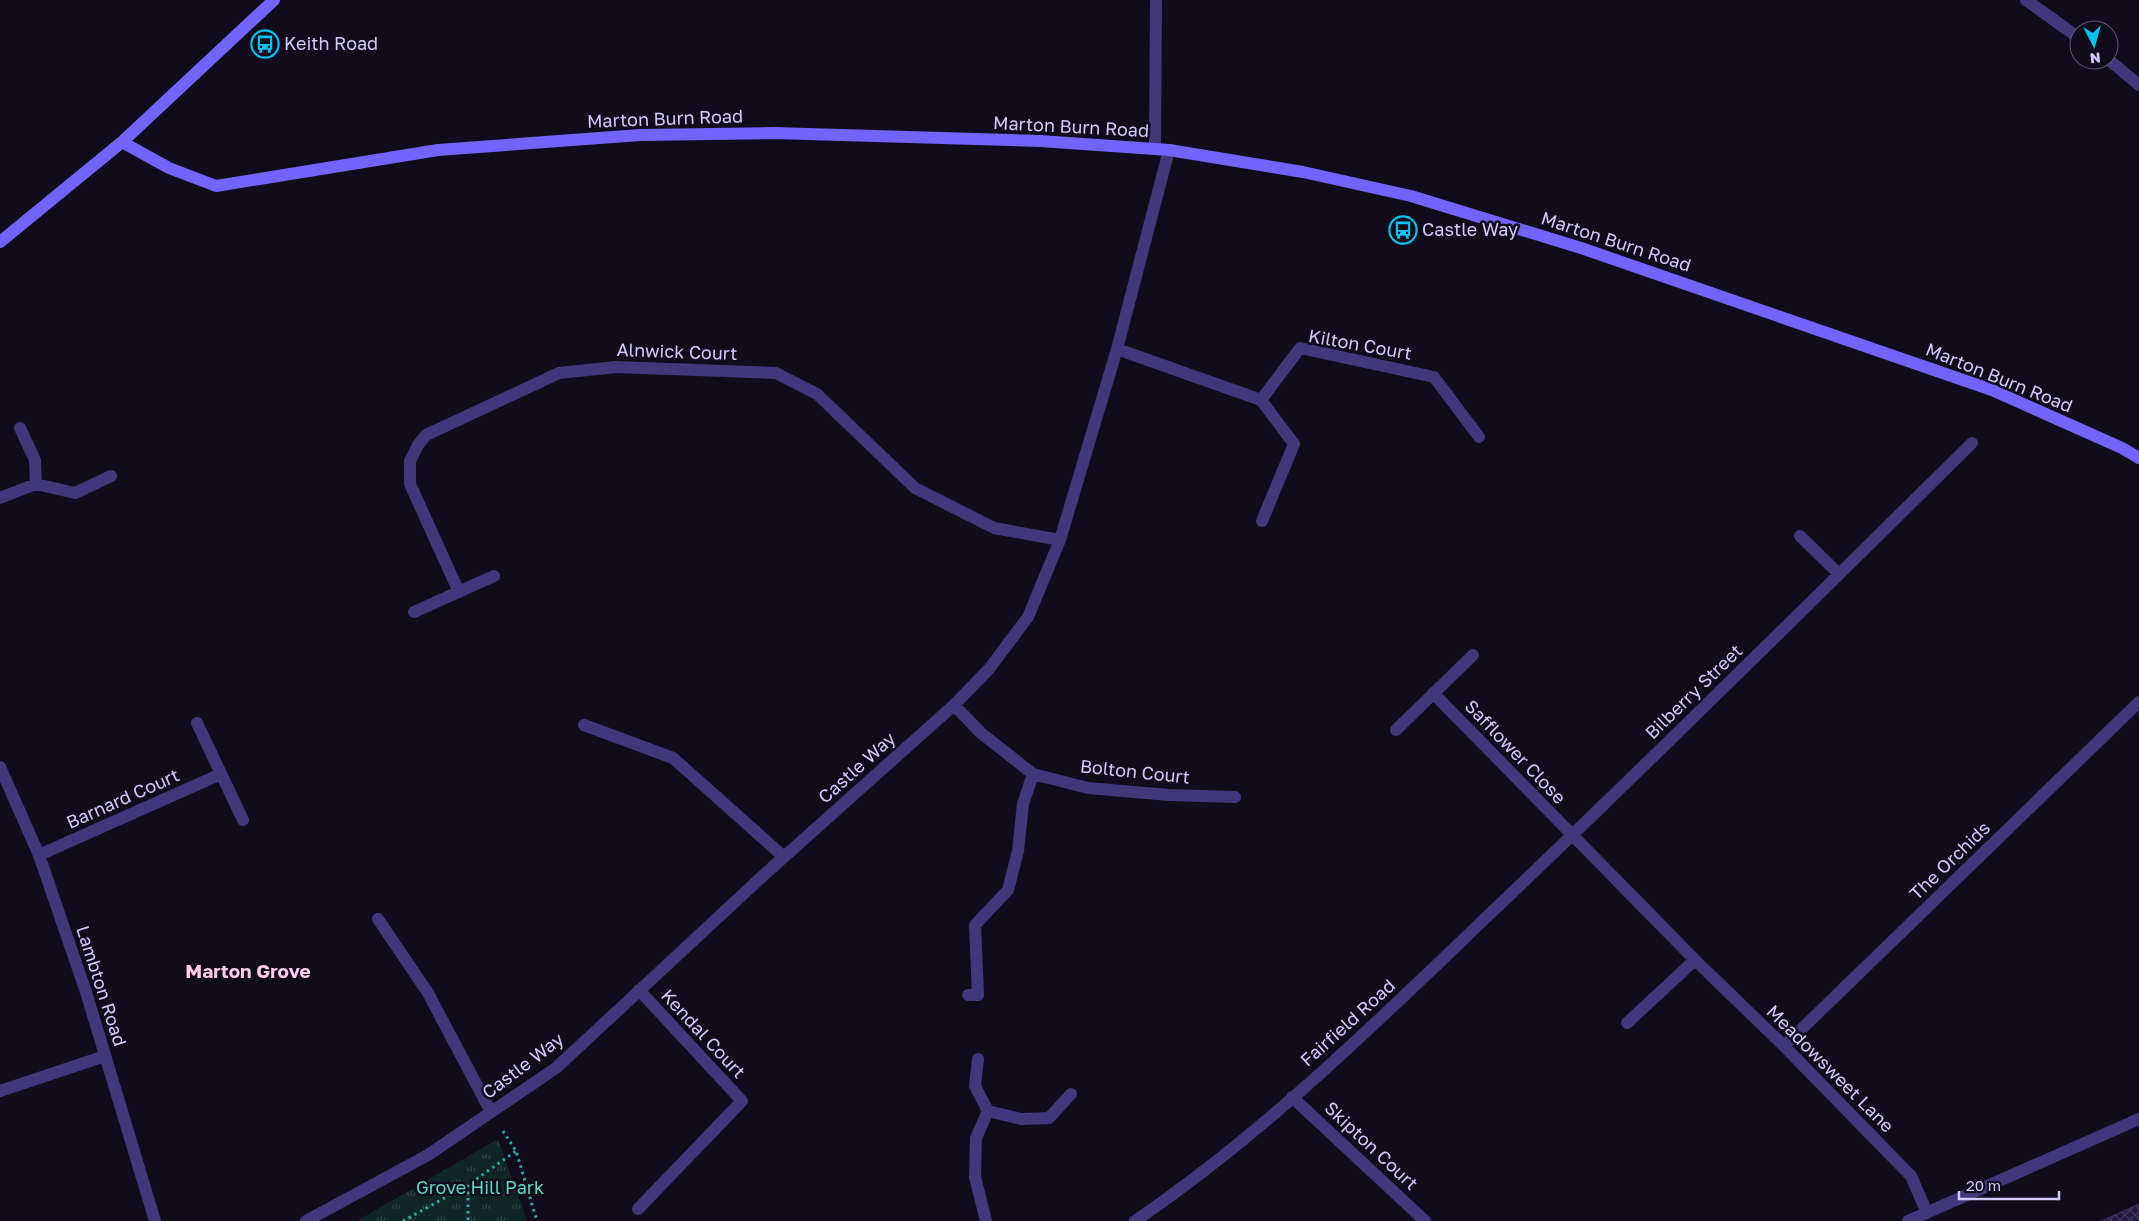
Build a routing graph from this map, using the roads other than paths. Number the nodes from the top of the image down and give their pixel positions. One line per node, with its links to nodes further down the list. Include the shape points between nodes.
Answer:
1 (274, 0): 7 (street)
2 (1156, 0): 8 (street)
3 (2026, 0): 4 (street)
4 (2069, 31)
5 (2119, 68): 6 (street)
6 (2139, 84)
7 (122, 142): 8 (street, Marton Burn Road, via 169,168 216,186 438,150 640,135 774,133 1040,141); 10 (street)
8 (1155, 149): 9 (street, Marton Burn Road)
9 (1169, 150): 11 (street, Castle Way); 16 (street, Marton Burn Road, via 1303,172 1411,196 1580,248 1992,390)
10 (0, 242)
11 (1117, 349): 12 (street); 22 (street, Castle Way)
12 (1261, 400): 14 (street, Kilton Court, via 1300,348 1434,377); 20 (street, via 1294,444)
13 (20, 428): 18 (street, via 35,460)
14 (1479, 437)
15 (1972, 443): 23 (street, Bilberry Street)
16 (2139, 458)
17 (111, 476): 18 (street, via 75,493)
18 (36, 484): 19 (street)
19 (0, 498)
20 (1262, 521)
21 (1800, 536): 23 (street)
22 (1060, 540): 25 (street, Alnwick Court, via 994,528 914,488 817,394 776,373 616,367 559,372 426,435 418,445 410,461 410,484); 30 (street, Castle Way, via 1028,618 989,669)
23 (1839, 574): 39 (street, Bilberry Street)
24 (494, 576): 25 (street)
25 (458, 592): 26 (street)
26 (414, 612)
27 (1473, 655): 28 (street)
28 (1433, 693): 33 (street); 39 (street, Safflower Close)
29 (2139, 702): 47 (street, The Orchids)
30 (954, 704): 36 (street, Bolton Court, via 981,733); 41 (street, Castle Way)
31 (197, 723): 35 (street)
32 (584, 725): 41 (street, via 673,758)
33 (1396, 730)
34 (0, 767): 40 (street, Lambton Road)
35 (221, 774): 38 (street); 40 (street, Barnard Court)
36 (1033, 774): 37 (street, Bolton Court, via 1088,788); 45 (street, via 1023,804 1018,851 1008,890 975,925 978,995)
37 (1235, 797)
38 (243, 820)
39 (1573, 835): 43 (street, Meadowsweet Lane); 52 (street, Fairfield Road, via 1373,1026)
40 (39, 855): 48 (street, Lambton Road)
41 (784, 857): 44 (street, Castle Way)
42 (378, 919): 54 (street, via 428,993)
43 (1695, 960): 46 (street); 47 (street, Meadowsweet Lane)
44 (639, 990): 54 (street, Castle Way, via 556,1068); 56 (street, Kendal Court, via 742,1101)
45 (968, 995)
46 (1627, 1023)
47 (1784, 1046): 57 (street, Meadowsweet Lane, via 1911,1176)
48 (106, 1056): 50 (street); 58 (street, Lambton Road)
49 (978, 1059): 53 (street, via 975,1086)
50 (0, 1091)
51 (1071, 1094): 53 (street, via 1049,1118 1021,1119)
52 (1292, 1097): 61 (street, Fairfield Road, via 1185,1187); 62 (street, Skipton Court)
53 (988, 1111): 60 (street, via 976,1138 975,1177)
54 (491, 1112): 59 (street, Castle Way, via 428,1155)
55 (2139, 1119): 57 (street)
56 (638, 1209)
57 (1927, 1213): 63 (street)
58 (155, 1221)
59 (306, 1221)
60 (986, 1221)
61 (1134, 1221)
62 (1426, 1221)
63 (1908, 1221)

